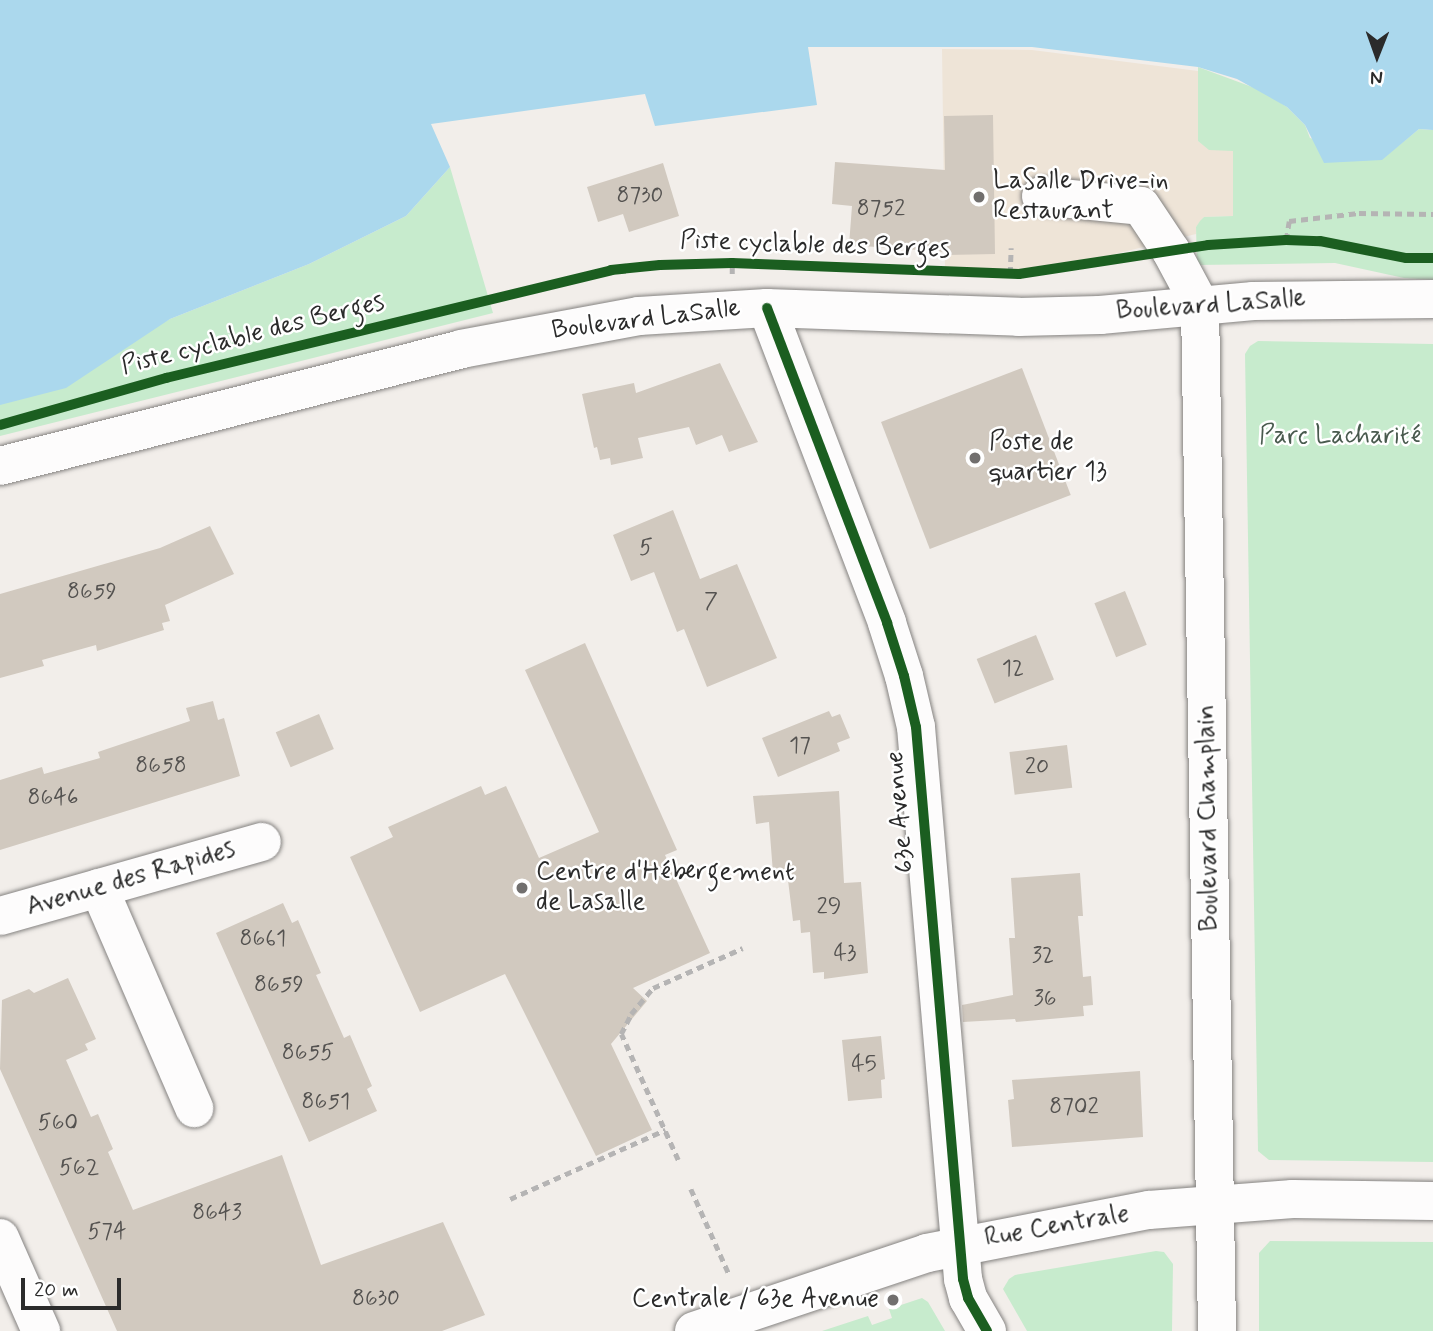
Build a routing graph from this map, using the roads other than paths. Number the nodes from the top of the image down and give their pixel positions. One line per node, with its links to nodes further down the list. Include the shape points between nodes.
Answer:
1 (1041, 196): 3 (main road, via 1141,206)
2 (1433, 299): 3 (main road, Boulevard LaSalle)
3 (1200, 305): 4 (main road, Boulevard LaSalle, via 1019,317); 11 (main road, Boulevard Champlain)
4 (767, 308): 5 (main road, Boulevard LaSalle, via 639,316 514,337); 13 (main road, 63e Avenue, via 887,623 916,727)
5 (0, 466)
6 (262, 842): 7 (main road, Avenue des Rapides)
7 (99, 888): 8 (main road, Avenue des Rapides); 9 (main road)
8 (0, 916)
9 (194, 1108)
10 (1433, 1201): 11 (main road, Rue Centrale, via 1293,1199)
11 (1216, 1205): 13 (main road, Rue Centrale, via 1149,1210); 17 (main road, Boulevard Champlain)
12 (0, 1238): 14 (main road)
13 (960, 1244): 15 (main road, Rue Centrale); 16 (main road, 63e Avenue, via 968,1298)
14 (41, 1331)
15 (694, 1331)
16 (987, 1331)
17 (1216, 1331)

